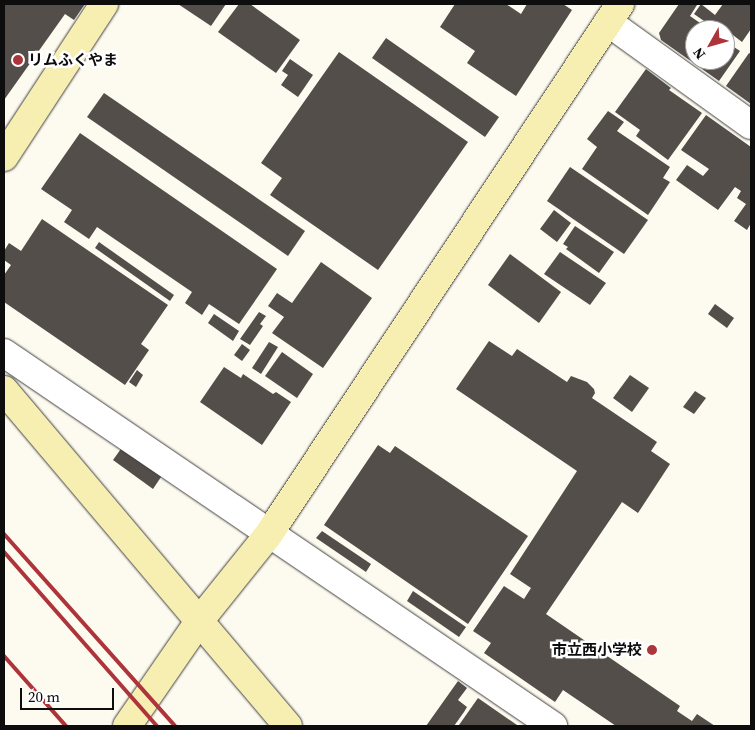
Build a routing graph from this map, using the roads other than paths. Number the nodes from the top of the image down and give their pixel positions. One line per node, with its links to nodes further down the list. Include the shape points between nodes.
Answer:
1 (104, 4): 4 (street)
2 (614, 13): 3 (street); 7 (street)
3 (751, 125)
4 (4, 157)
5 (4, 353): 7 (street)
6 (4, 390): 8 (street)
7 (269, 534): 8 (street); 11 (street)
8 (200, 620): 9 (street); 10 (street)
9 (127, 726)
10 (288, 726)
11 (553, 726)

